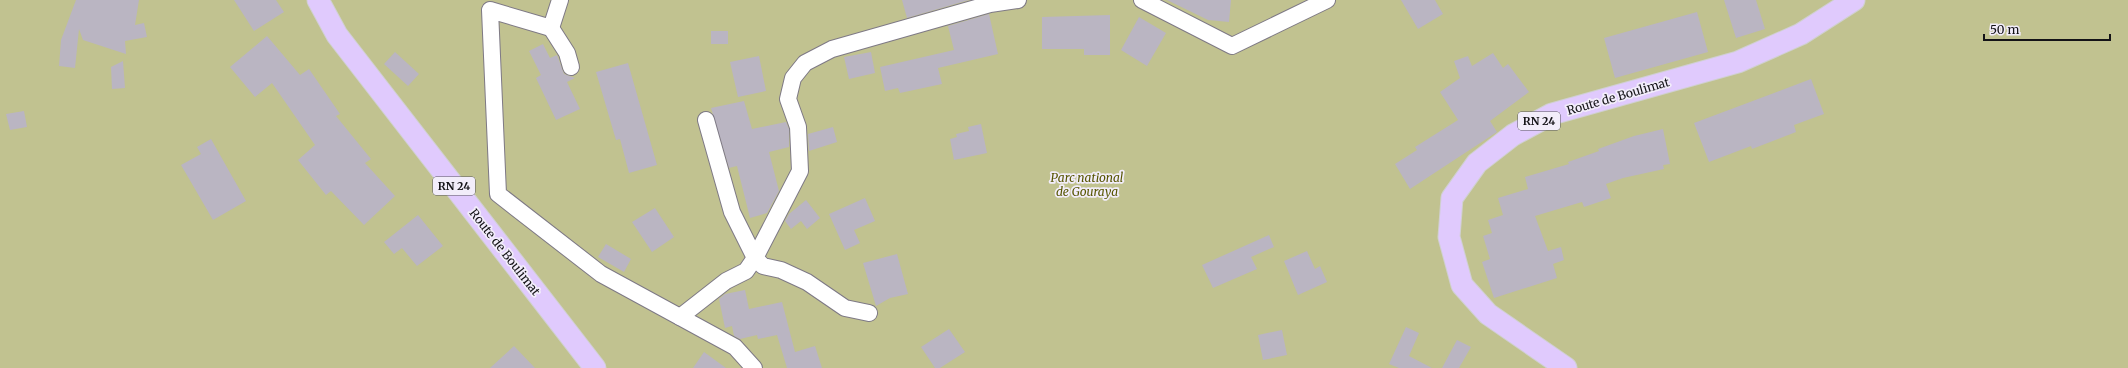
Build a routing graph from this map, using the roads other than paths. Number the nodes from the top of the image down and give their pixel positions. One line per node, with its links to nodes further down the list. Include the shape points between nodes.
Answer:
1 (318, 0): 13 (main road, Route de Boulimat / RN 24, via 337,35)
2 (560, 0): 7 (street)
3 (1018, 0): 10 (street, via 990,4 832,49 805,63 793,78 788,99 798,127 800,171)
4 (1142, 0): 5 (street, via 1232,46)
5 (1327, 0)
6 (1854, 0): 15 (main road, Route de Boulimat / RN 24, via 1801,34 1738,62 1552,114 1513,135 1478,163 1452,198 1449,237 1462,285 1488,314)
7 (551, 28): 8 (street, via 567,53); 12 (street, via 490,10 498,194 600,274)
8 (571, 67)
9 (706, 120): 10 (street, via 732,212)
10 (755, 258): 11 (street, via 763,266 781,270 807,282 846,308); 12 (street, via 746,271 726,281)
11 (869, 313)
12 (680, 317): 14 (street, via 735,347)
13 (595, 368)
14 (754, 368)
15 (1566, 368)

